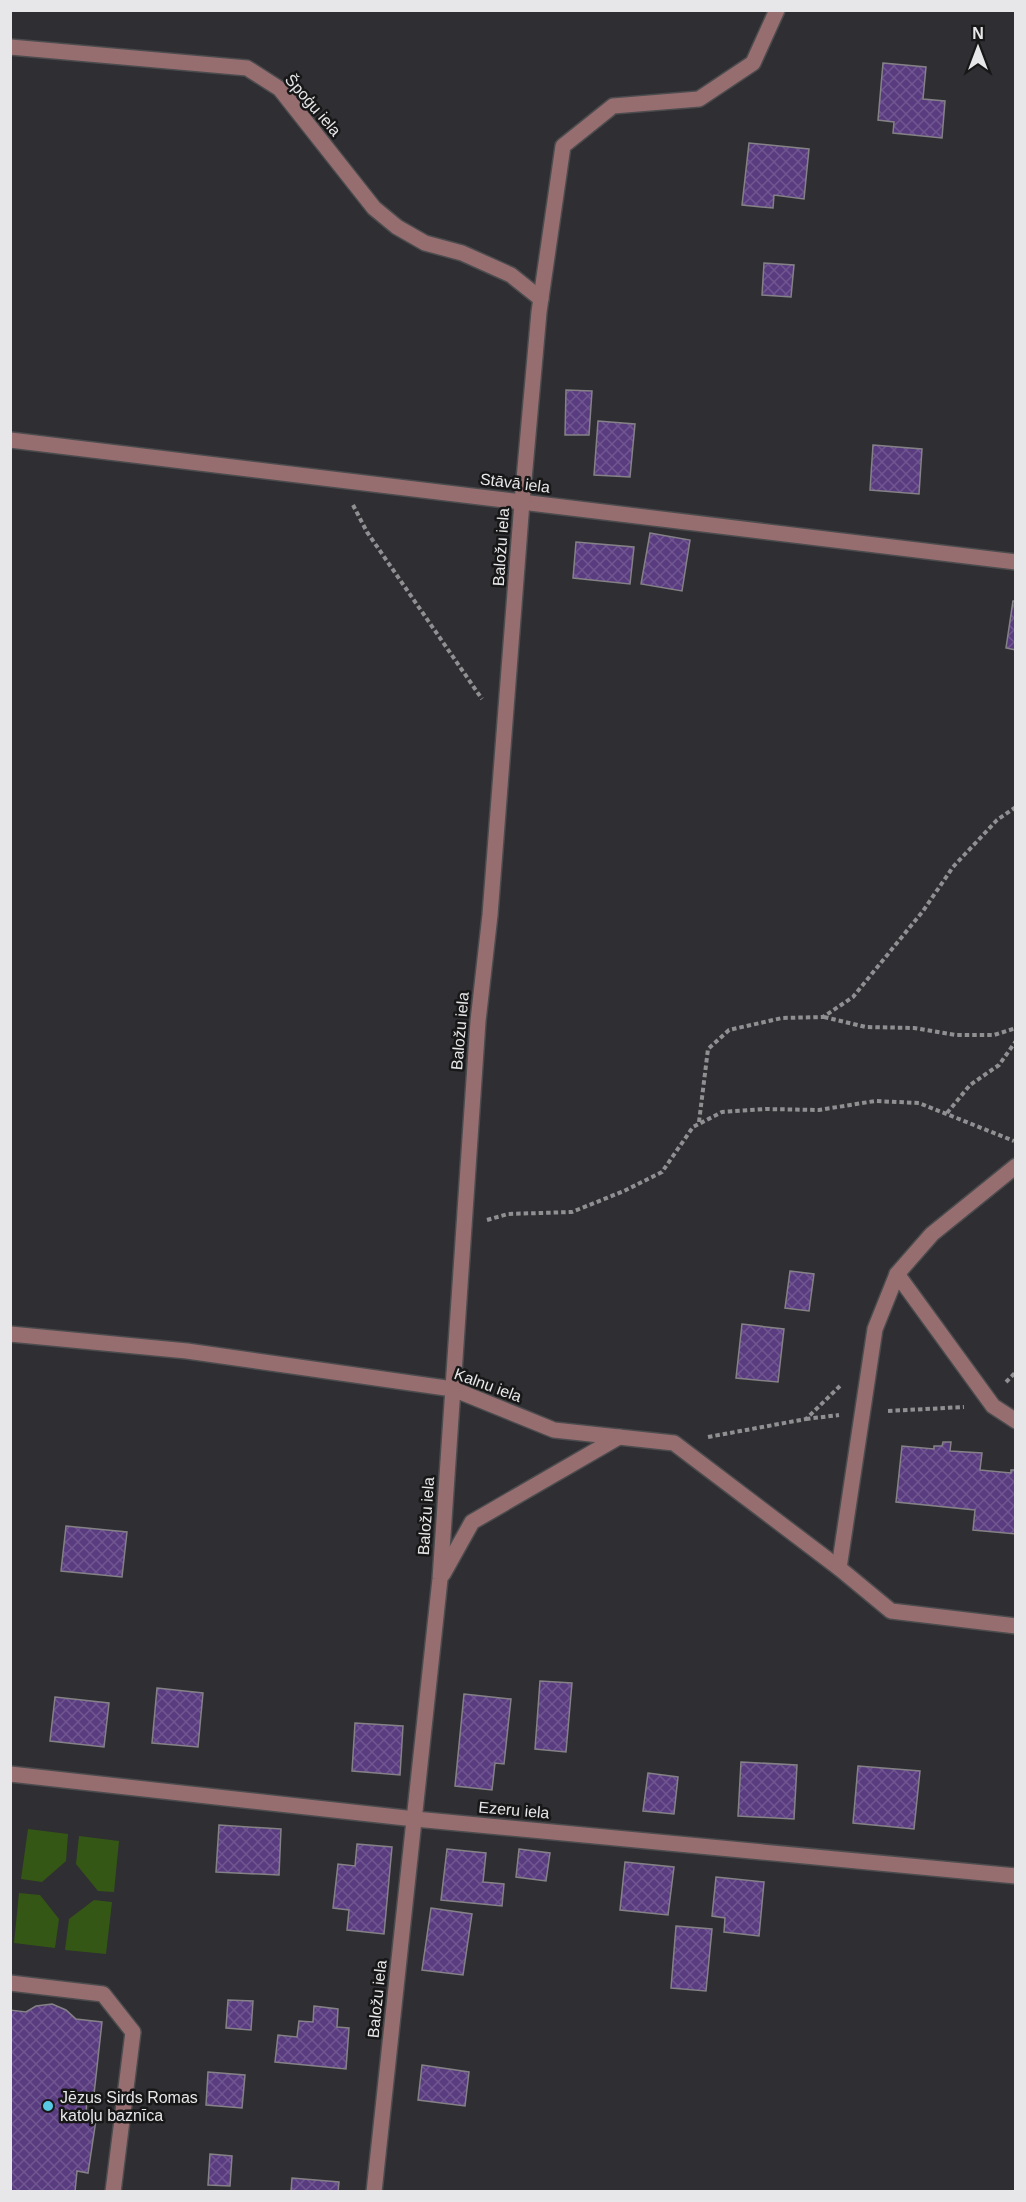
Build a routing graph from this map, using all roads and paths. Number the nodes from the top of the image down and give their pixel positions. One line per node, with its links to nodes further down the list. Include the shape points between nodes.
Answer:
1 (777, 10): 3 (street, Baložu iela, via 753,63 699,99 613,106 563,146)
2 (10, 47): 3 (street, Špoģu iela, via 247,68 280,89 374,208 396,227 425,243 462,253 511,275)
3 (541, 298): 6 (street, Baložu iela)
4 (10, 440): 5 (street, Stāvā iela)
5 (342, 481): 6 (street, Stāvā iela); 8 (path, via 367,532)
6 (522, 502): 7 (street, Stāvā iela); 8 (street, Baložu iela)
7 (1016, 562)
8 (504, 732): 17 (street, Baložu iela)
9 (1016, 807): 10 (path, via 997,820 952,867 923,911 853,997)
10 (823, 1017): 11 (path, via 866,1027 914,1028 956,1035 994,1035); 14 (path, via 782,1018 729,1030 708,1049)
11 (1016, 1028)
12 (1016, 1041): 13 (path, via 999,1065 970,1084)
13 (947, 1113): 14 (path, via 919,1103 875,1101 819,1110 722,1112); 15 (path)
14 (699, 1123): 17 (path, via 662,1172 624,1191 572,1212 508,1214)
15 (1016, 1142)
16 (1016, 1166): 18 (street, via 932,1234)
17 (464, 1227): 23 (street, Baložu iela)
18 (897, 1274): 20 (street, via 875,1329); 24 (street, via 993,1406)
19 (10, 1334): 23 (street, Kalnu iela, via 187,1351)
20 (871, 1356): 26 (path, via 806,1419); 27 (street)
21 (1016, 1372): 22 (path)
22 (1010, 1376)
23 (453, 1389): 25 (street, Kalnu iela, via 554,1430); 28 (street, Baložu iela)
24 (1016, 1421)
25 (619, 1437): 26 (street, Kalnu iela); 28 (street, via 472,1522)
26 (674, 1443): 27 (street)
27 (839, 1568): 29 (street, via 891,1611)
28 (440, 1579): 31 (street, Baložu iela)
29 (1016, 1626)
30 (10, 1774): 31 (street, Ezeru iela)
31 (415, 1819): 32 (street, Ezeru iela); 35 (street, Baložu iela)
32 (1016, 1876)
33 (10, 1983): 34 (street, via 103,1994 133,2032)
34 (113, 2192)
35 (374, 2192)

